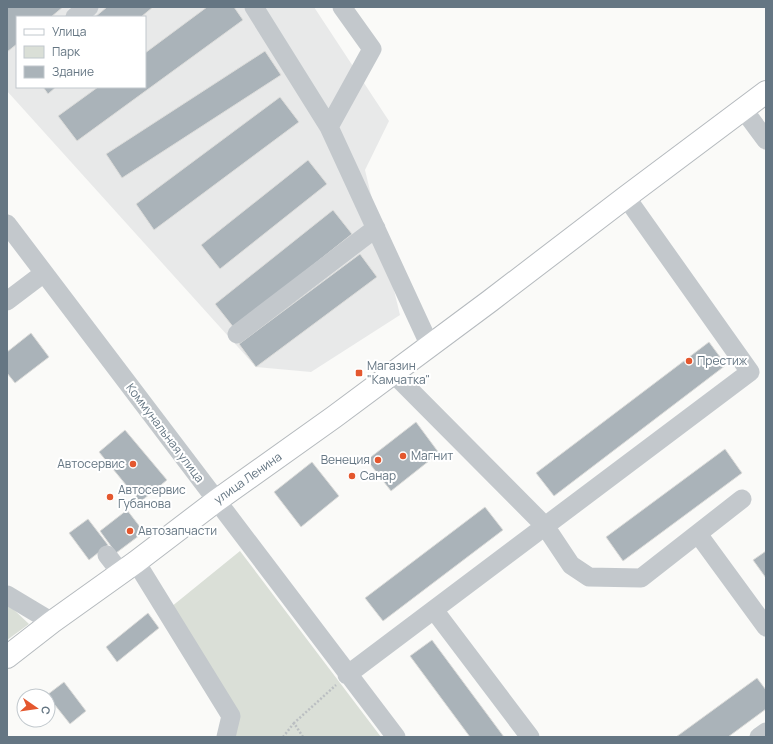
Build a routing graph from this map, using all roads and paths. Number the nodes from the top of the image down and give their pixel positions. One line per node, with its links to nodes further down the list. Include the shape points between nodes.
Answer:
1 (88, 7): 4 (street)
2 (254, 7): 7 (street)
3 (342, 7): 7 (street, via 372,48)
4 (76, 16)
5 (766, 92): 6 (main road, улица Ленина)
6 (743, 109): 8 (street); 9 (main road, улица Ленина)
7 (329, 128): 11 (street)
8 (766, 140)
9 (626, 196): 15 (main road, улица Ленина); 19 (street, via 750,372)
10 (7, 224): 12 (street, Коммунальная улица)
11 (376, 228): 14 (street); 15 (street)
12 (44, 273): 13 (street); 18 (street, Коммунальная улица)
13 (7, 301)
14 (237, 334)
15 (430, 346): 16 (main road, улица Ленина)
16 (393, 373): 18 (main road, улица Ленина); 19 (street)
17 (742, 499): 20 (street)
18 (216, 501): 22 (main road, улица Ленина); 28 (street, Коммунальная улица)
19 (545, 526): 20 (street, via 571,565 589,576 641,578); 24 (street)
20 (698, 534): 26 (street)
21 (107, 555): 22 (street)
22 (129, 568): 25 (main road, улица Ленина); 31 (street, via 231,716)
23 (7, 595): 25 (street)
24 (434, 610): 28 (street); 35 (street)
25 (52, 622): 27 (main road, улица Ленина)
26 (766, 627)
27 (7, 658)
28 (347, 675): 29 (path); 34 (street, Коммунальная улица)
29 (294, 723): 32 (path); 33 (path)
30 (766, 732): 36 (street)
31 (226, 737)
32 (283, 737)
33 (303, 737)
34 (396, 737)
35 (530, 737)
36 (759, 737)

